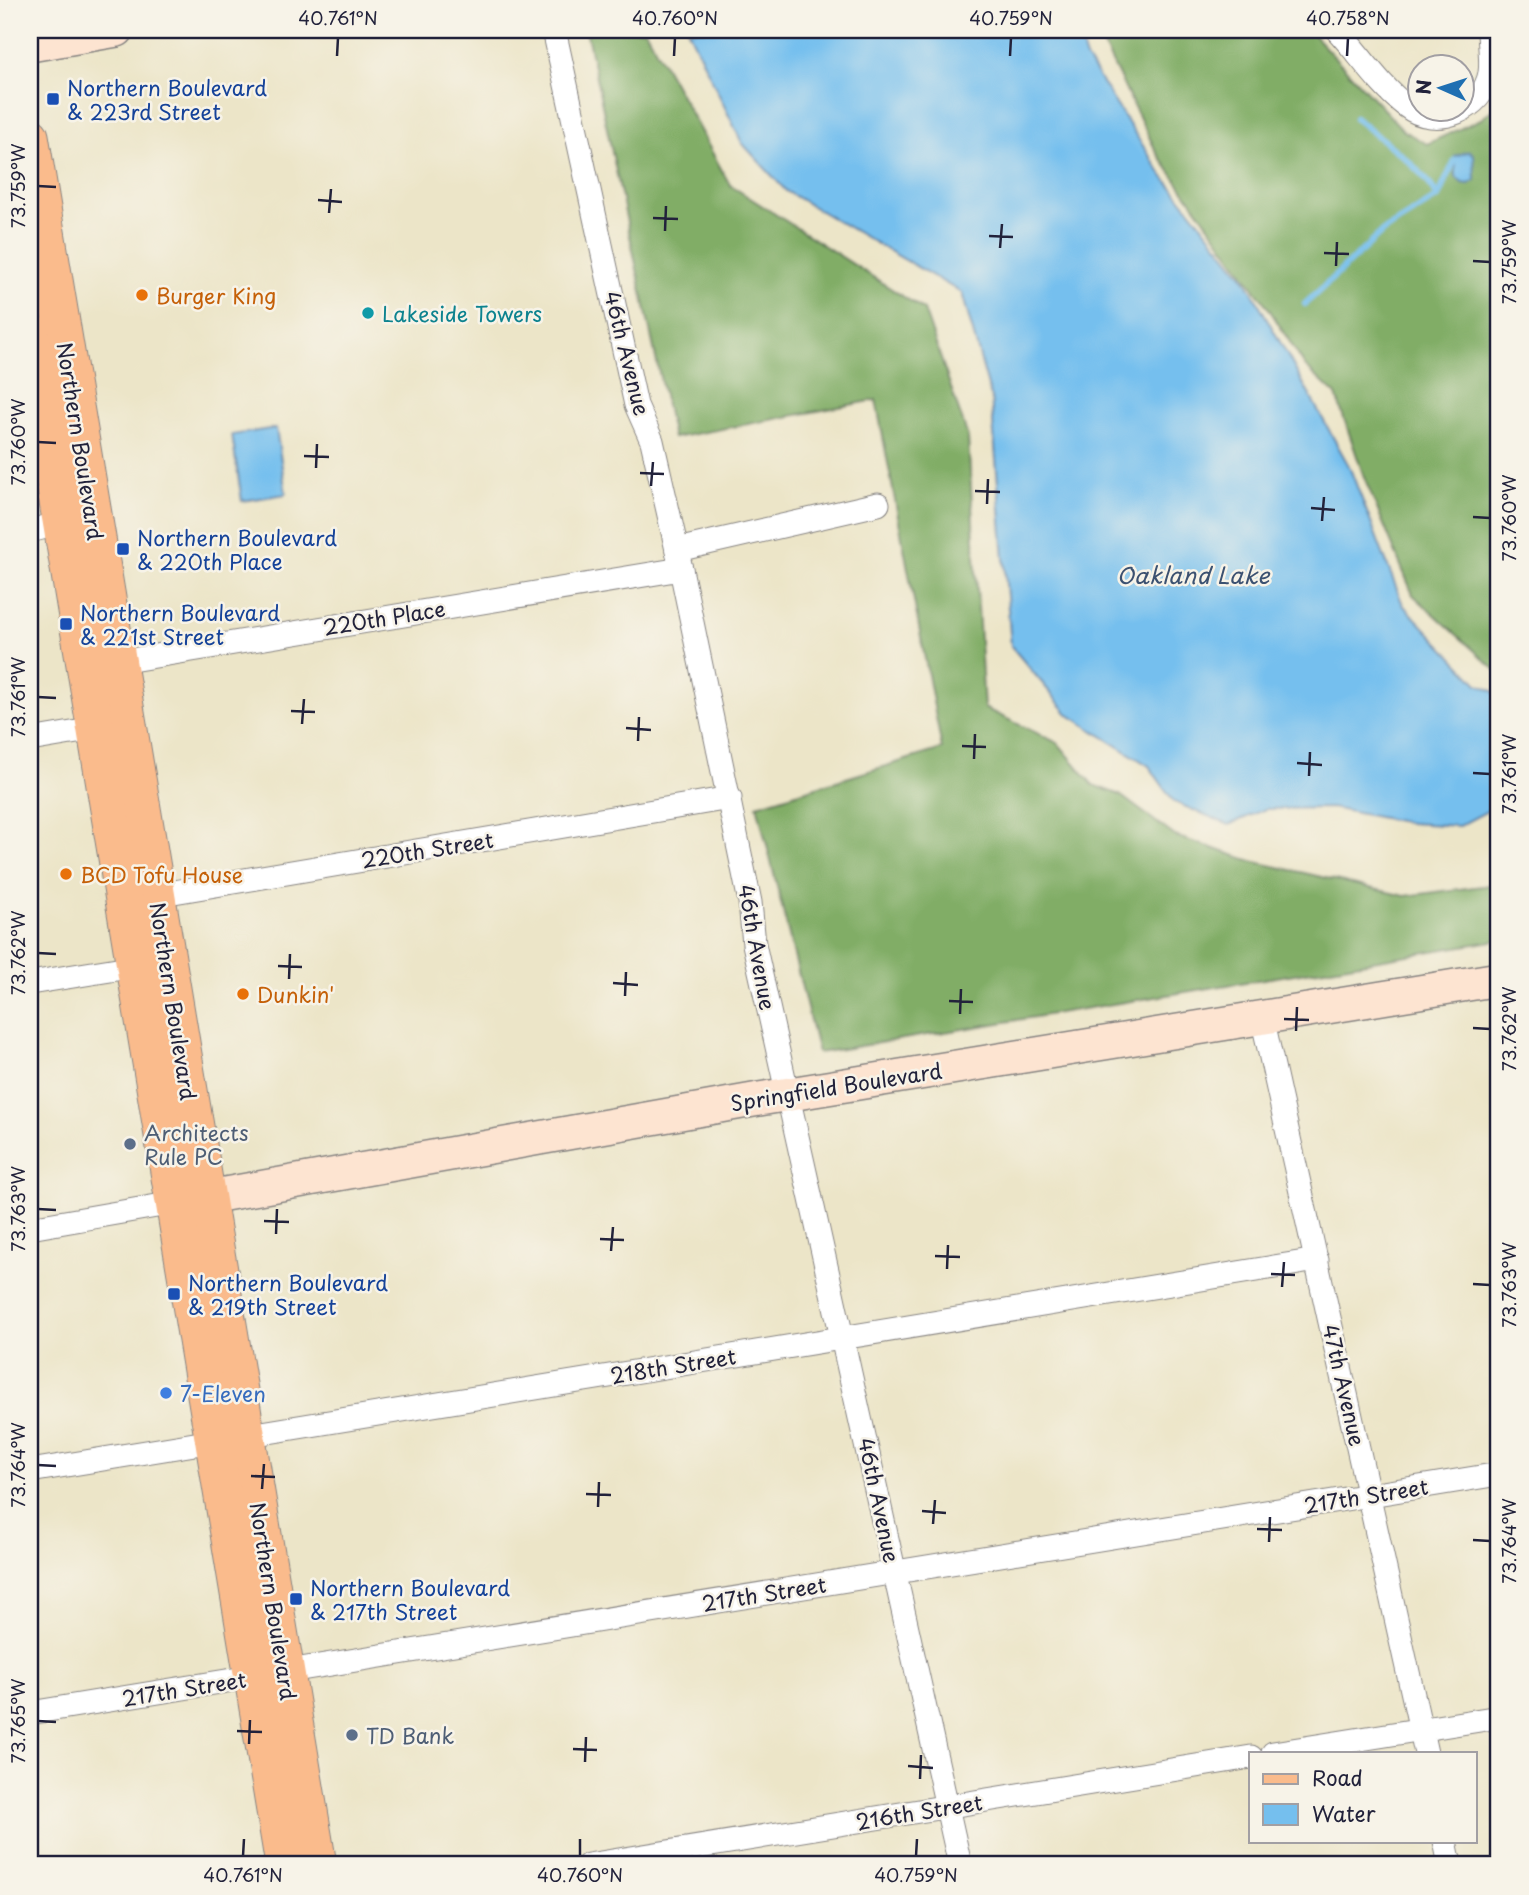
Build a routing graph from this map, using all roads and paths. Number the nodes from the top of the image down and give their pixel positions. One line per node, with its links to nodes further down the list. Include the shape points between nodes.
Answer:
1 (117, 30): 5 (main road)
2 (554, 30): 11 (street, 46th Avenue, via 636,405 652,441)
3 (1338, 30): 4 (street, via 1405,106 1427,116 1455,114 1483,91 1490,72)
4 (1489, 30)
5 (30, 45)
6 (30, 136): 7 (main road, Northern Boulevard)
7 (42, 286): 10 (main road, Northern Boulevard)
8 (30, 333): 10 (main road, Northern Boulevard)
9 (878, 504): 11 (street, 220th Place)
10 (61, 523): 12 (main road, Northern Boulevard)
11 (679, 559): 12 (street, 220th Place); 15 (street, 46th Avenue)
12 (102, 664): 13 (main road, Northern Boulevard)
13 (112, 727): 14 (street); 16 (main road, Northern Boulevard)
14 (30, 740)
15 (730, 798): 16 (street, 220th Street); 21 (street, 46th Avenue, via 754,944)
16 (140, 898): 17 (main road, Northern Boulevard)
17 (151, 963): 19 (street); 22 (main road, Northern Boulevard)
18 (1499, 979): 20 (main road, Springfield Boulevard)
19 (30, 983)
20 (1262, 1017): 21 (main road, Springfield Boulevard); 24 (street, 47th Avenue)
21 (789, 1094): 22 (main road, Springfield Boulevard); 25 (street, 46th Avenue)
22 (190, 1200): 23 (street); 26 (main road, Northern Boulevard)
23 (30, 1228)
24 (1317, 1260): 25 (street, 218th Street); 29 (street, 47th Avenue)
25 (844, 1338): 26 (street, 218th Street); 30 (street, 46th Avenue)
26 (230, 1438): 27 (street, 218th Street); 31 (main road, Northern Boulevard)
27 (30, 1471)
28 (1499, 1474): 29 (street, 217th Street)
29 (1370, 1495): 30 (street, 217th Street); 34 (street, 47th Avenue)
30 (896, 1572): 31 (street, 217th Street); 38 (street, 46th Avenue)
31 (269, 1674): 32 (street, 217th Street); 40 (main road, Northern Boulevard); 41 (main road, Northern Boulevard)
32 (30, 1713)
33 (1499, 1717): 34 (street)
34 (1420, 1729): 35 (street); 36 (street, 47th Avenue)
35 (1279, 1752)
36 (1426, 1752)
37 (1249, 1757): 38 (street, 216th Street)
38 (947, 1807): 42 (street, 216th Street); 43 (street, 46th Avenue)
39 (1445, 1842): 44 (street)
40 (284, 1865)
41 (318, 1865)
42 (588, 1865)
43 (960, 1865)
44 (1450, 1865)

